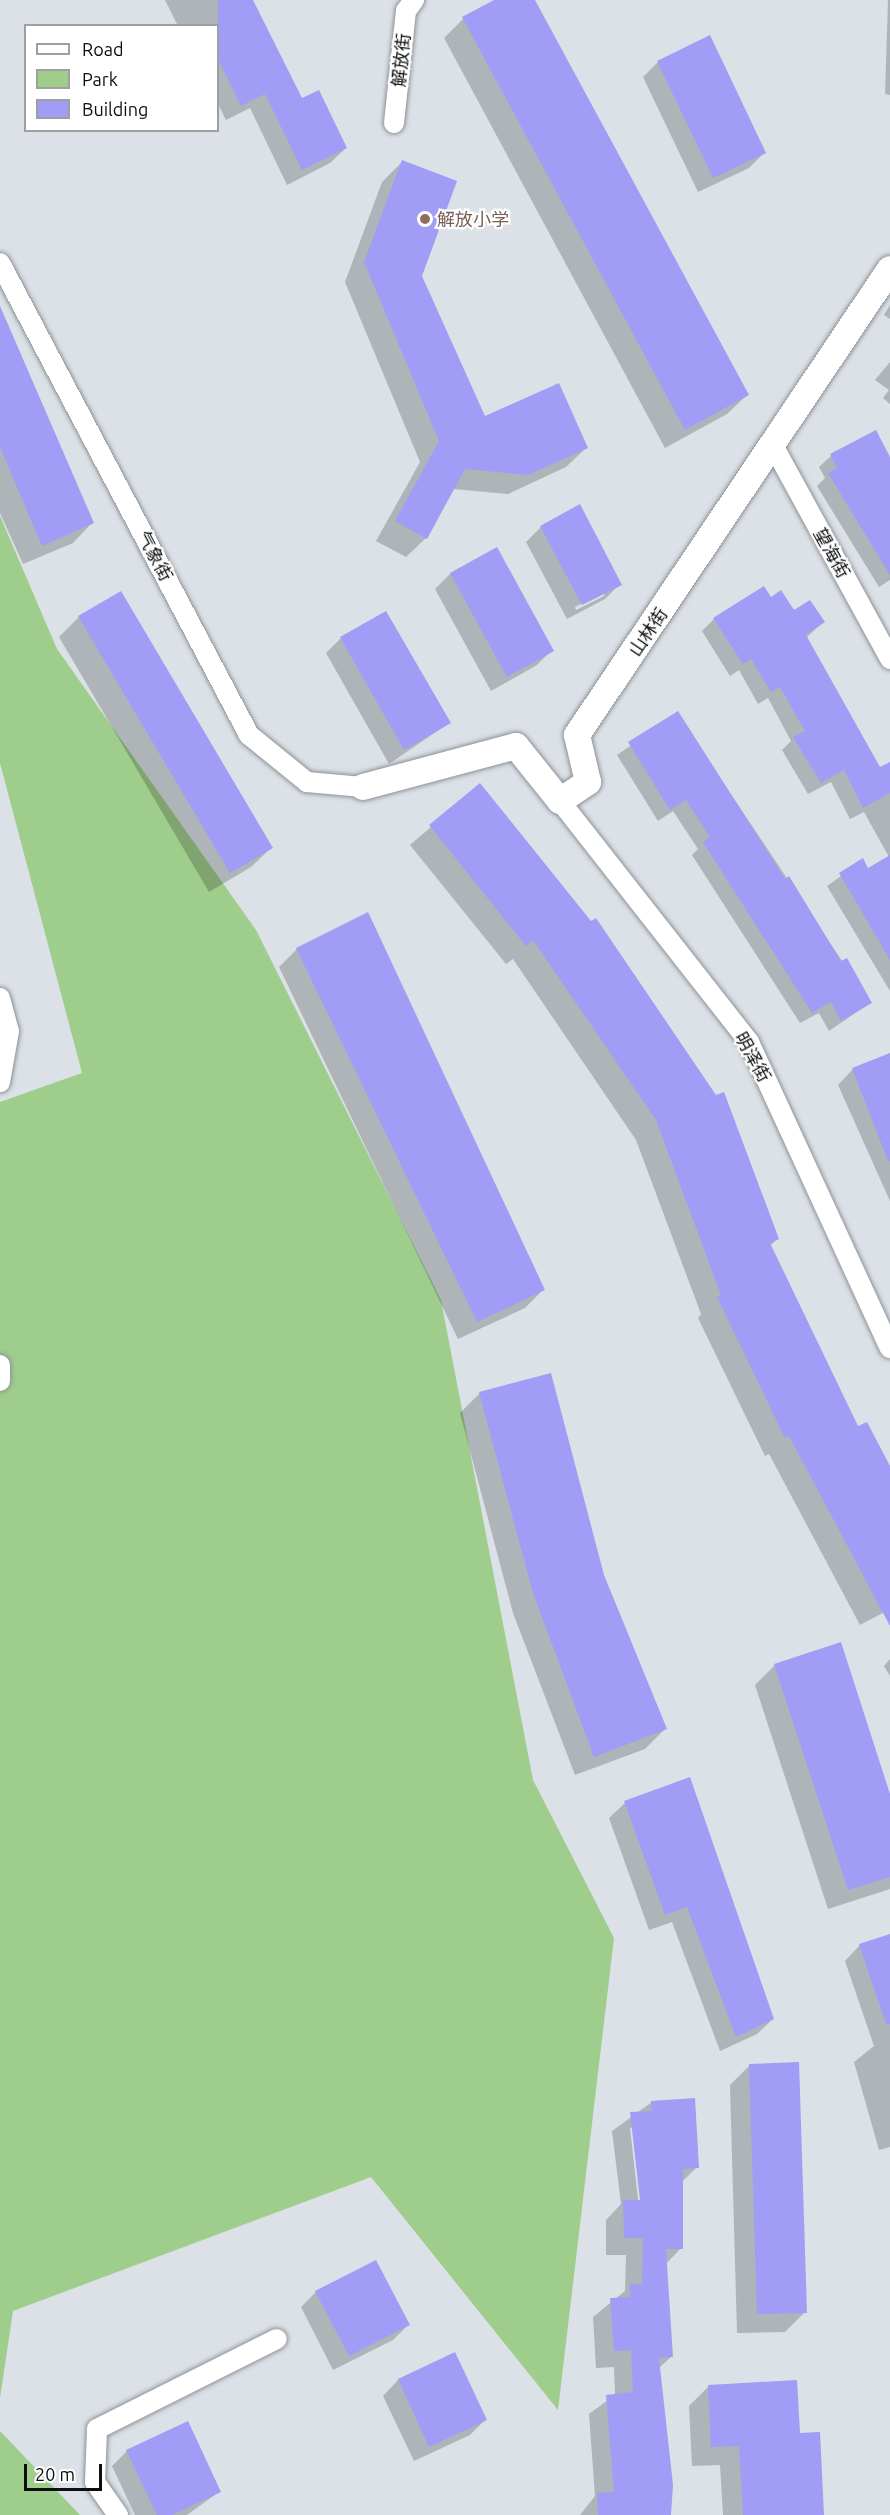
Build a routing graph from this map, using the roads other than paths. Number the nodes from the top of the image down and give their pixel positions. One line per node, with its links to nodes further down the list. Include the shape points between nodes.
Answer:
1 (414, 0): 2 (street, 解放街, via 406,10)
2 (394, 123)
3 (0, 263): 7 (street, 气象街, via 249,735 307,782)
4 (890, 270): 5 (street, 山林街)
5 (774, 447): 6 (street, 望海街); 8 (street, 山林街, via 577,735 588,782)
6 (890, 659)
7 (363, 787): 8 (street, via 516,746)
8 (560, 801): 11 (street, 明泽街, via 749,1042)
9 (0, 998): 10 (street, via 9,1031)
10 (0, 1082)
11 (890, 1348)
12 (0, 1365): 13 (street)
13 (0, 1381)
14 (277, 2339): 15 (street, via 98,2429 95,2482)
15 (118, 2515)

